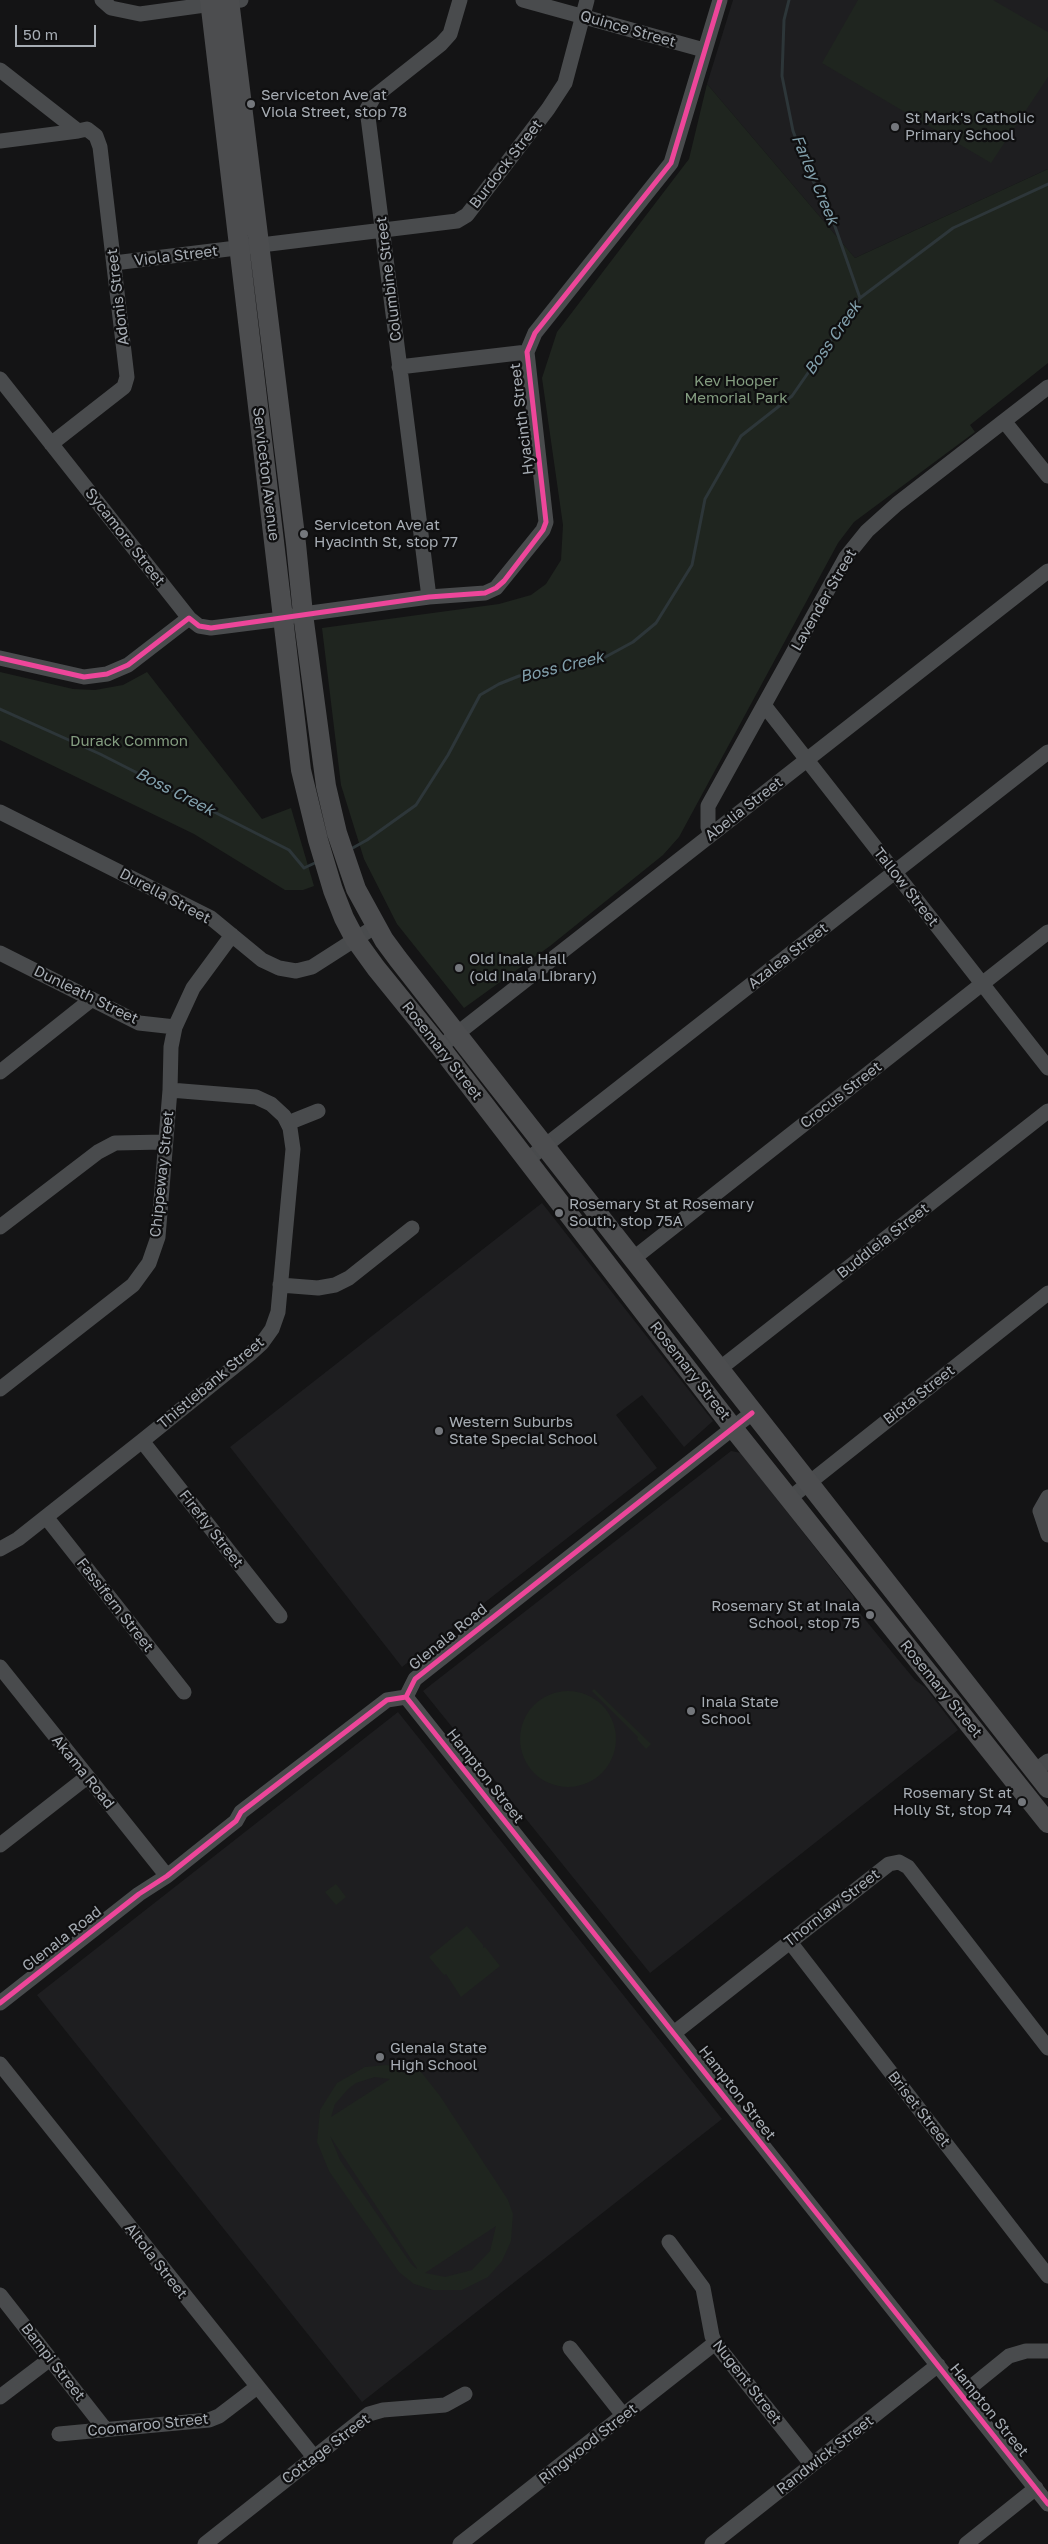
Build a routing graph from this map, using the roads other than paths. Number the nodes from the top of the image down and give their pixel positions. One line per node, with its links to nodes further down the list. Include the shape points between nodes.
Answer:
1 (102, 0): 6 (street, via 111,8 140,14)
2 (460, 0): 12 (street, Columbine Street, via 450,34 442,44 374,97 367,109)
3 (523, 0): 7 (street, Quince Street)
4 (587, 0): 7 (street, Burdock Street)
5 (720, 0): 8 (street, Hyacinth Street)
6 (224, 1): 13 (main road, Serviceton Avenue); 14 (main road, Serviceton Avenue)
7 (583, 16): 8 (street, Quince Street); 12 (street, Burdock Street, via 565,83 467,215 457,221)
8 (704, 50): 16 (street, Hyacinth Street, via 678,148 671,163 535,333)
9 (0, 70): 10 (street, Adonis Street)
10 (78, 131): 11 (street); 15 (street, Adonis Street, via 87,130 96,136 100,147)
11 (0, 141)
12 (384, 230): 13 (street, Burdock Street); 17 (street, Columbine Street)
13 (258, 246): 14 (street, Viola Street); 25 (main road, Serviceton Avenue, via 296,544)
14 (238, 248): 15 (street, Viola Street); 25 (main road, Serviceton Avenue)
15 (114, 263): 21 (street, Adonis Street, via 128,377 124,386)
16 (527, 352): 17 (street); 24 (street, Hyacinth Street, via 546,514 543,530 496,588)
17 (399, 367): 24 (street, Columbine Street)
18 (0, 379): 21 (street, Sycamore Street)
19 (1048, 387): 20 (street, Lavender Street)
20 (1004, 421): 22 (street); 28 (street, Lavender Street, via 867,531 846,557)
21 (51, 444): 26 (street, Sycamore Street)
22 (1048, 476)
23 (1048, 571): 30 (street, Abelia Street)
24 (429, 597): 25 (street, Hyacinth Street)
25 (293, 616): 26 (street, Sycamore Street, via 211,628 199,626); 36 (main road, Serviceton Avenue, via 337,833 356,889); 39 (main road, Serviceton Avenue, via 301,770 326,869)
26 (189, 618): 27 (street, via 128,666 107,674 84,677)
27 (0, 658)
28 (764, 705): 30 (street, Tallow Street); 31 (street, Lavender Street)
29 (1048, 752): 35 (street, Azalea Street)
30 (807, 760): 33 (street, Abelia Street); 35 (street, Tallow Street)
31 (714, 794): 33 (street); 34 (street, Lavender Street, via 708,806)
32 (0, 812): 38 (street, Durella Street, via 203,914)
33 (729, 821): 34 (street, Abelia Street)
34 (711, 834): 44 (street, Abelia Street)
35 (895, 872): 41 (street, Tallow Street); 53 (street, Azalea Street)
36 (376, 926): 39 (street, Durella Street); 44 (main road, Rosemary Street, via 398,959)
37 (1048, 932): 41 (street, Crocus Street)
38 (232, 935): 39 (street, Durella Street, via 262,960 296,971 312,967); 43 (street, Chippeway Street, via 193,988)
39 (355, 939): 45 (main road, Rosemary Street)
40 (0, 953): 42 (street, Dunleath Street)
41 (982, 984): 46 (street, Tallow Street); 57 (street, Crocus Street)
42 (92, 999): 43 (street, Dunleath Street, via 139,1023); 47 (street)
43 (175, 1027): 48 (street, Chippeway Street, via 170,1046)
44 (458, 1033): 45 (street, Abelia Street); 53 (main road, Rosemary Street)
45 (440, 1047): 54 (main road, Rosemary Street)
46 (1048, 1068)
47 (0, 1072)
48 (170, 1090): 51 (street, via 256,1097 271,1104); 52 (street, Chippeway Street)
49 (318, 1111): 51 (street)
50 (1048, 1111): 60 (street, Buddleia Street)
51 (288, 1123): 58 (street, Thistlebank Street, via 293,1149)
52 (164, 1142): 55 (street, via 115,1143 98,1152); 61 (street, Chippeway Street, via 158,1236 149,1263 133,1285)
53 (546, 1145): 54 (street, Azalea Street); 57 (main road, Rosemary Street)
54 (527, 1160): 63 (main road, Rosemary Street)
55 (0, 1227)
56 (412, 1228): 58 (street, via 349,1278 335,1285 318,1288)
57 (634, 1258): 60 (main road, Rosemary Street)
58 (280, 1285): 64 (street, Thistlebank Street, via 278,1312 262,1343)
59 (1048, 1293): 65 (street, Biota Street)
60 (718, 1370): 62 (main road, Rosemary Street)
61 (1, 1385)
62 (752, 1413): 63 (street, Glenala Road); 65 (main road, Rosemary Street)
63 (733, 1428): 67 (main road, Rosemary Street); 74 (street, Glenala Road, via 415,1678)
64 (142, 1442): 68 (street, Thistlebank Street); 71 (street, Firefly Street)
65 (808, 1483): 67 (street, Biota Street); 75 (main road, Rosemary Street)
66 (1048, 1497): 69 (street, via 1040,1511)
67 (790, 1498): 78 (main road, Rosemary Street)
68 (46, 1517): 70 (street, Thistlebank Street); 73 (street, Fassifern Street)
69 (1048, 1535)
70 (0, 1549)
71 (280, 1616)
72 (0, 1667): 76 (street, Akama Road)
73 (184, 1692)
74 (406, 1697): 80 (street, Glenala Road, via 387,1700 241,1812 230,1814); 83 (street, Hampton Street)
75 (1042, 1766): 77 (main road, Rosemary Street)
76 (87, 1777): 79 (street); 80 (street, Akama Road)
77 (1048, 1788)
78 (1048, 1823)
79 (0, 1845)
80 (165, 1873): 82 (street, Glenala Road)
81 (790, 1942): 83 (street, Thornlaw Street); 84 (street, Thornlaw Street, via 888,1864 899,1862 908,1867); 87 (street, Briset Street)
82 (0, 2003)
83 (674, 2033): 93 (street, Hampton Street)
84 (1048, 2048)
85 (0, 2064): 94 (street, Altola Street)
86 (669, 2242): 89 (street, Nugent Street, via 703,2288)
87 (1048, 2276)
88 (0, 2295): 92 (street, Bampi Street)
89 (715, 2343): 98 (street, Ringwood Street); 102 (street, Nugent Street)
90 (570, 2348): 98 (street)
91 (1048, 2351): 96 (street, via 1026,2351 1009,2356)
92 (50, 2358): 97 (street); 99 (street, Bampi Street)
93 (938, 2365): 96 (street, Hampton Street); 102 (street, Randwick Street)
94 (257, 2387): 99 (street, Coomaroo Street, via 210,2420); 101 (street, Altola Street)
95 (465, 2394): 101 (street, Cottage Street, via 444,2405 369,2414)
96 (961, 2395): 103 (street, Hampton Street)
97 (0, 2397)
98 (623, 2415): 106 (street, Ringwood Street)
99 (105, 2429): 100 (street, Coomaroo Street)
100 (59, 2434)
101 (314, 2457): 105 (street, Cottage Street)
102 (812, 2465): 107 (street, Randwick Street)
103 (1036, 2488): 104 (street, Hampton Street); 108 (street)
104 (1048, 2504)
105 (205, 2544)
106 (460, 2544)
107 (712, 2544)
108 (966, 2544)

